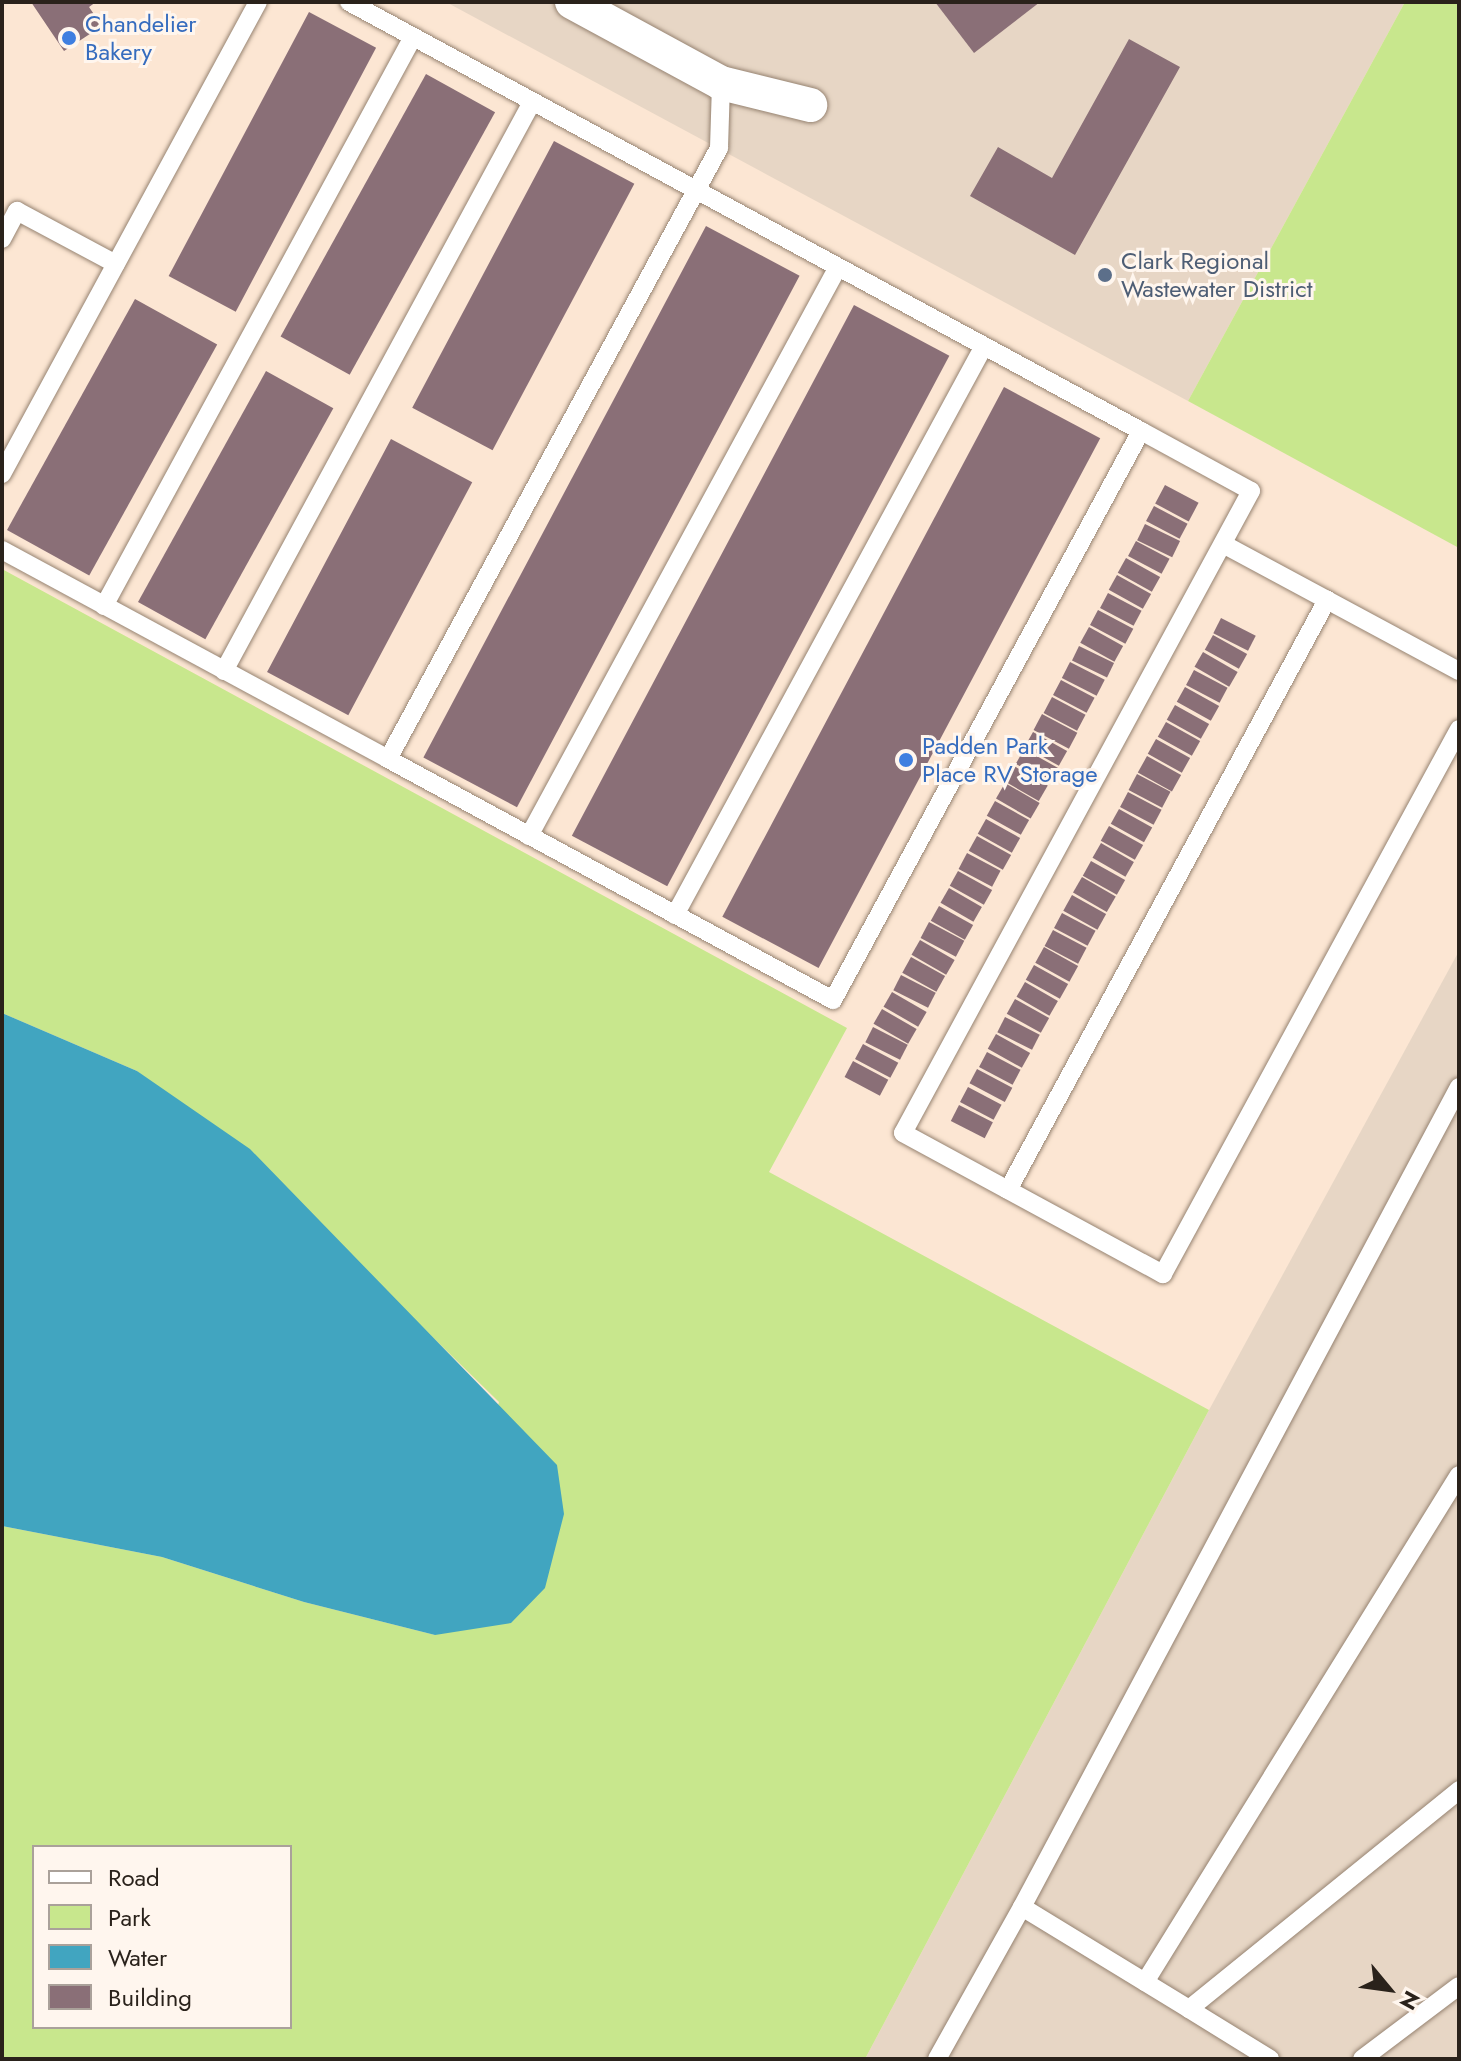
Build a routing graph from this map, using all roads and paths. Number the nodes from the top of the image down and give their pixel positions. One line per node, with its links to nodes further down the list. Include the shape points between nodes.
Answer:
1 (258, 2): 10 (lane)
2 (349, 2): 4 (lane)
3 (572, 2): 5 (street)
4 (413, 37): 6 (lane); 18 (lane)
5 (721, 83): 7 (street); 8 (lane, via 719,148)
6 (532, 102): 8 (lane); 19 (lane)
7 (810, 105)
8 (696, 190): 11 (lane); 22 (lane)
9 (2, 239): 10 (lane, via 17,211)
10 (116, 264): 14 (lane)
11 (838, 267): 12 (lane); 23 (lane)
12 (984, 346): 13 (lane); 24 (lane)
13 (1141, 431): 15 (lane, via 1251,491); 24 (lane, via 833,1000)
14 (2, 474)
15 (1223, 544): 17 (lane); 26 (lane, via 903,1133)
16 (2, 550): 18 (lane)
17 (1327, 600): 20 (lane); 26 (lane)
18 (104, 606): 19 (lane)
19 (224, 671): 22 (lane)
20 (1459, 671)
21 (1459, 729): 26 (lane, via 1163,1274)
22 (388, 759): 23 (lane)
23 (529, 836): 24 (lane)
24 (675, 915)
25 (1459, 1087): 29 (lane)
26 (1008, 1190)
27 (1459, 1475): 30 (lane)
28 (1459, 1790): 32 (lane)
29 (1022, 1907): 30 (lane); 33 (lane)
30 (1145, 1982): 32 (lane)
31 (1459, 1986): 35 (lane)
32 (1189, 2009): 34 (lane)
33 (937, 2059)
34 (1270, 2059)
35 (1362, 2059)

